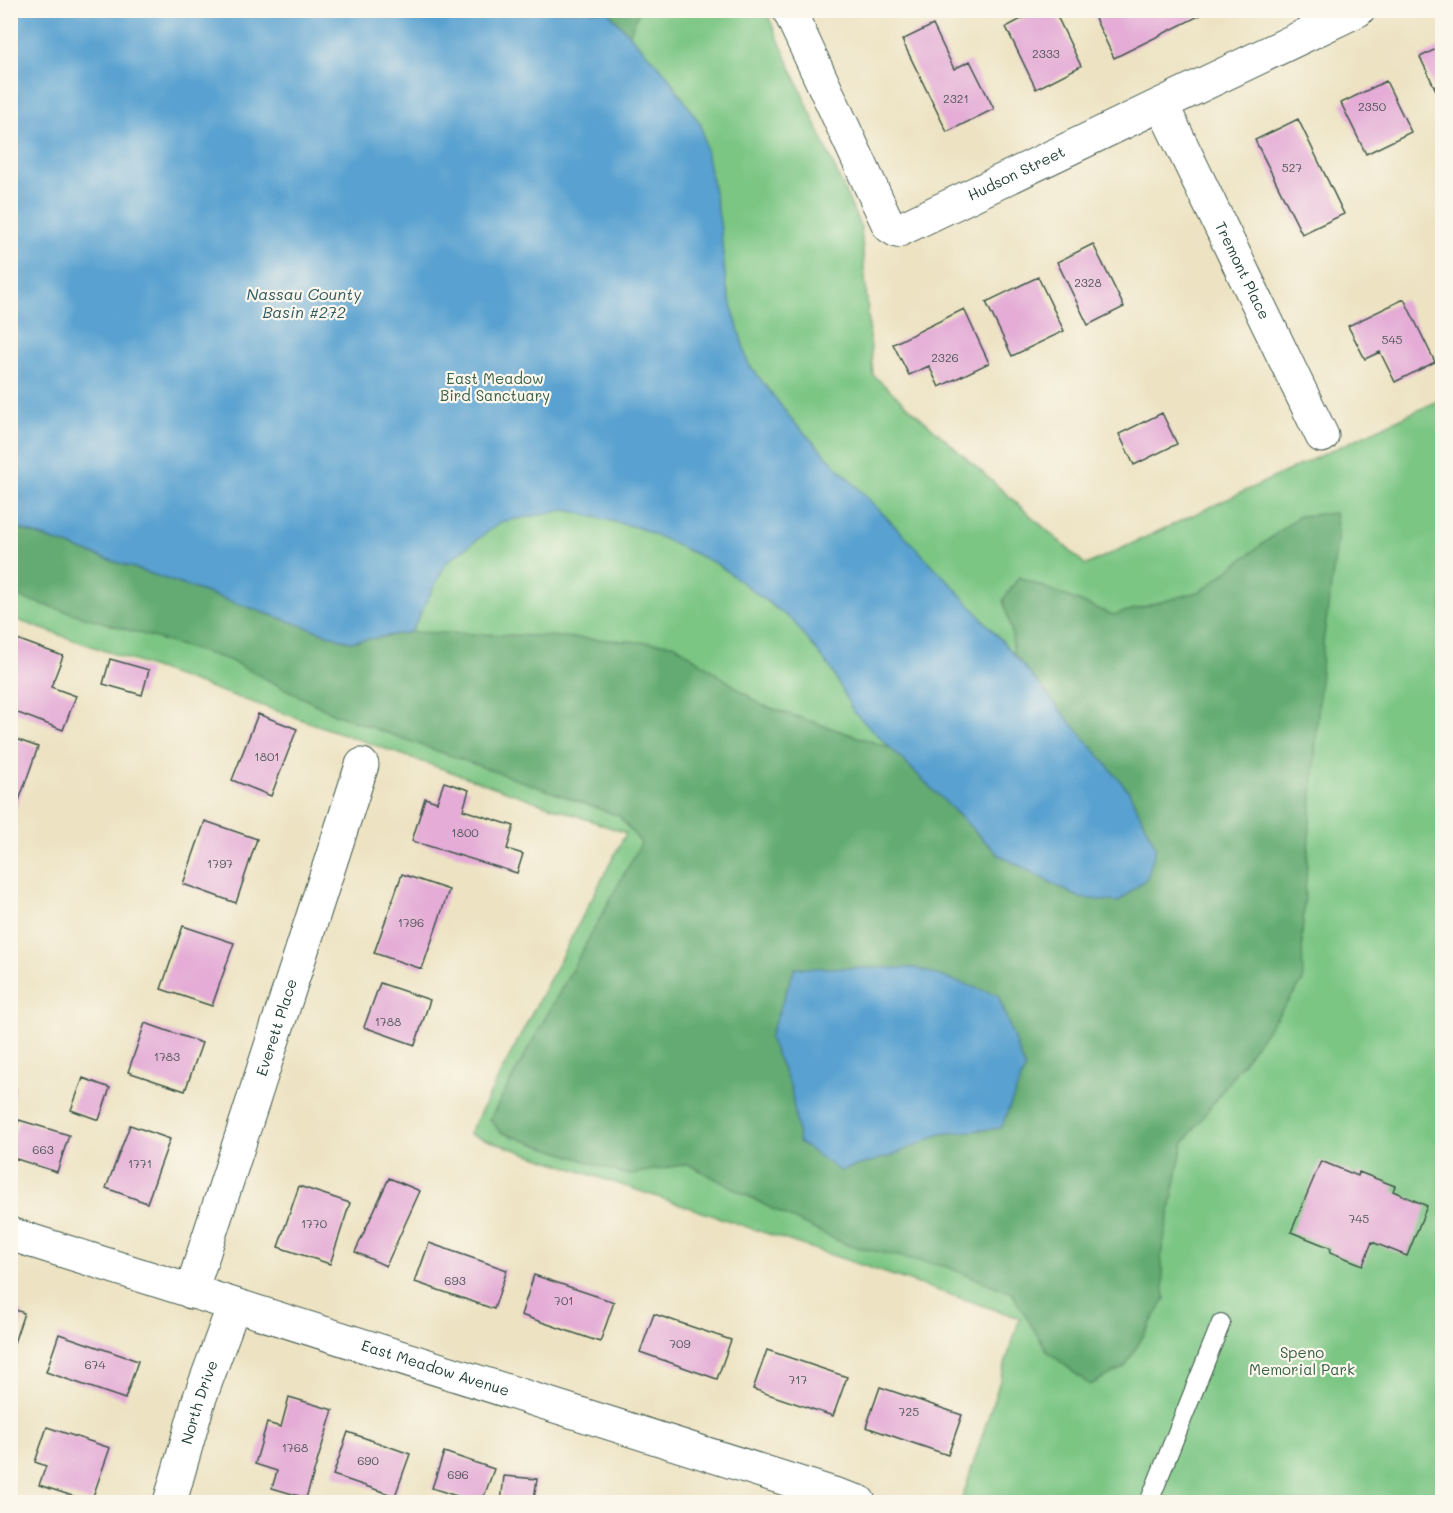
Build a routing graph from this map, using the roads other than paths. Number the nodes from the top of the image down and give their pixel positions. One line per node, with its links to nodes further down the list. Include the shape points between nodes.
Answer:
1 (789, 10): 3 (street, Hudson Street, via 884,216 897,231)
2 (1358, 10): 3 (street, Hudson Street)
3 (1162, 105): 4 (street, Tremont Place)
4 (1322, 436)
5 (362, 765): 7 (street, Everett Place)
6 (10, 1234): 7 (street, East Meadow Avenue)
7 (191, 1292): 8 (street, East Meadow Avenue)
8 (234, 1305): 10 (street, North Drive, via 200,1400); 11 (street, East Meadow Avenue)
9 (1221, 1323): 12 (lane)
10 (170, 1503)
11 (859, 1503)
12 (1149, 1503)

